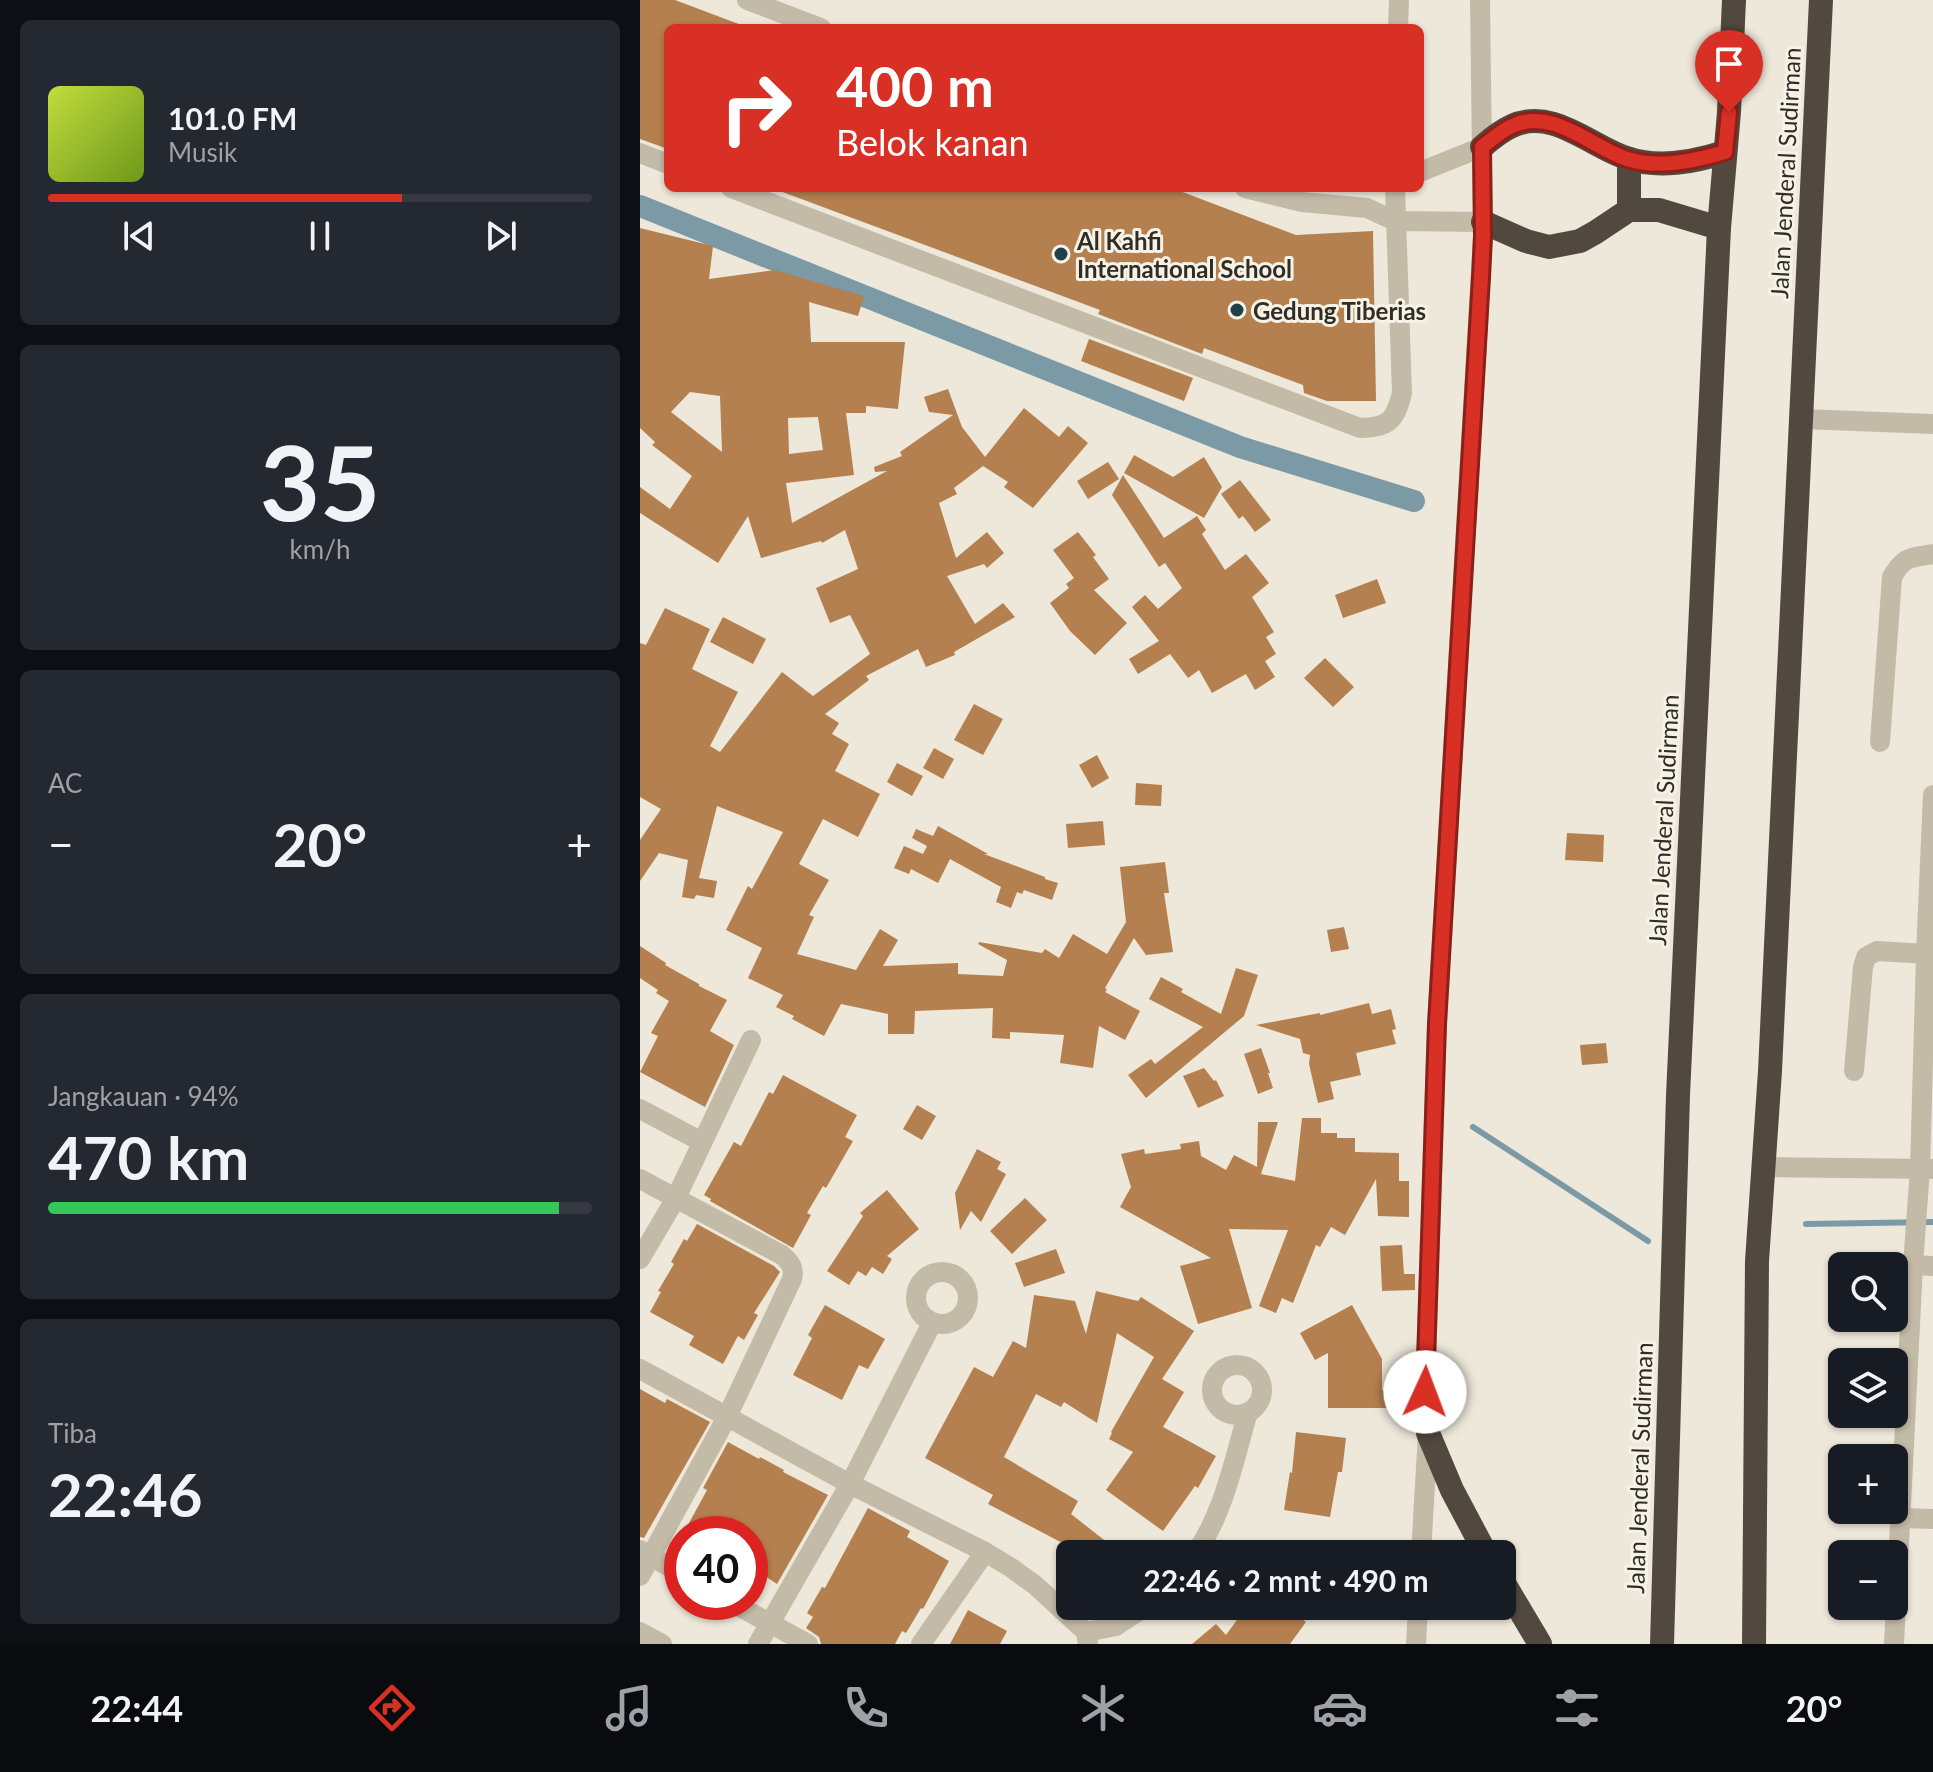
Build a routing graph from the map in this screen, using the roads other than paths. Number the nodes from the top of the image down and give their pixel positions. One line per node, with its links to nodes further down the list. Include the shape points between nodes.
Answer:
1 (747, 0): 6 (street)
2 (1399, 0): 7 (street)
3 (1480, 0): 8 (street)
4 (1734, 0): 9 (highway, Jalan Jenderal Sudirman)
5 (1821, 0): 23 (highway, Jalan Jenderal Sudirman)
6 (810, 24)
7 (1398, 24)
8 (1482, 147): 11 (highway, via 1510,126 1538,121 1563,127); 13 (street); 21 (street)
9 (1725, 152): 11 (highway, via 1674,163); 22 (highway, Jalan Jenderal Sudirman)
10 (640, 153): 12 (street)
11 (1629, 159): 19 (highway)
12 (664, 162)
13 (1424, 170)
14 (741, 192): 20 (street, via 1360,428 1390,422 1402,393)
15 (1261, 192): 18 (street)
16 (1387, 192): 18 (street)
17 (1392, 192): 20 (street)
18 (1367, 208): 20 (street)
19 (1629, 210): 21 (highway, via 1580,241 1549,247); 22 (highway, via 1659,210)
20 (1395, 221): 21 (street)
21 (1483, 222): 44 (street, via 1437,1024)
22 (1719, 228): 70 (highway, Jalan Jenderal Sudirman, via 1678,1095)
23 (1802, 419): 24 (street); 34 (highway, Jalan Jenderal Sudirman)
24 (1933, 424)
25 (1933, 554): 26 (street, via 1900,563 1892,577)
26 (1880, 742)
27 (1933, 795): 28 (street)
28 (1926, 954): 30 (street); 31 (street, via 1877,951 1866,957)
29 (751, 1040): 33 (street)
30 (1928, 1066): 35 (street)
31 (1854, 1071)
32 (640, 1109): 33 (street)
33 (702, 1142): 37 (street)
34 (1764, 1167): 35 (street); 71 (highway, Jalan Jenderal Sudirman, via 1757,1261)
35 (1927, 1169): 39 (street, via 1915,1240)
36 (640, 1179): 37 (street)
37 (676, 1198): 38 (street); 43 (street, via 782,1255 794,1272)
38 (640, 1259)
39 (1923, 1265): 45 (street)
40 (932, 1323): 46 (street)
41 (640, 1369): 43 (street)
42 (1248, 1412): 50 (street)
43 (727, 1417): 46 (street); 54 (street)
44 (1428, 1433): 51 (street); 52 (highway)
45 (1907, 1444)
46 (850, 1484): 53 (street); 61 (street)
47 (1908, 1518): 48 (street)
48 (1933, 1519)
49 (1900, 1524): 72 (street)
50 (1204, 1540)
51 (1422, 1540)
52 (1479, 1540)
53 (985, 1552): 63 (street, via 1035,1585); 67 (street)
54 (646, 1553): 55 (street); 56 (street)
55 (664, 1564)
56 (640, 1576)
57 (1516, 1604): 69 (highway)
58 (763, 1620): 61 (street)
59 (1125, 1620): 63 (street)
60 (1417, 1620): 68 (street)
61 (770, 1624): 65 (street); 66 (street)
62 (640, 1632): 64 (street)
63 (1087, 1638)
64 (662, 1644)
65 (758, 1644)
66 (808, 1644)
67 (921, 1644)
68 (1416, 1644)
69 (1540, 1644)
70 (1662, 1644)
71 (1754, 1644)
72 (1894, 1644)

